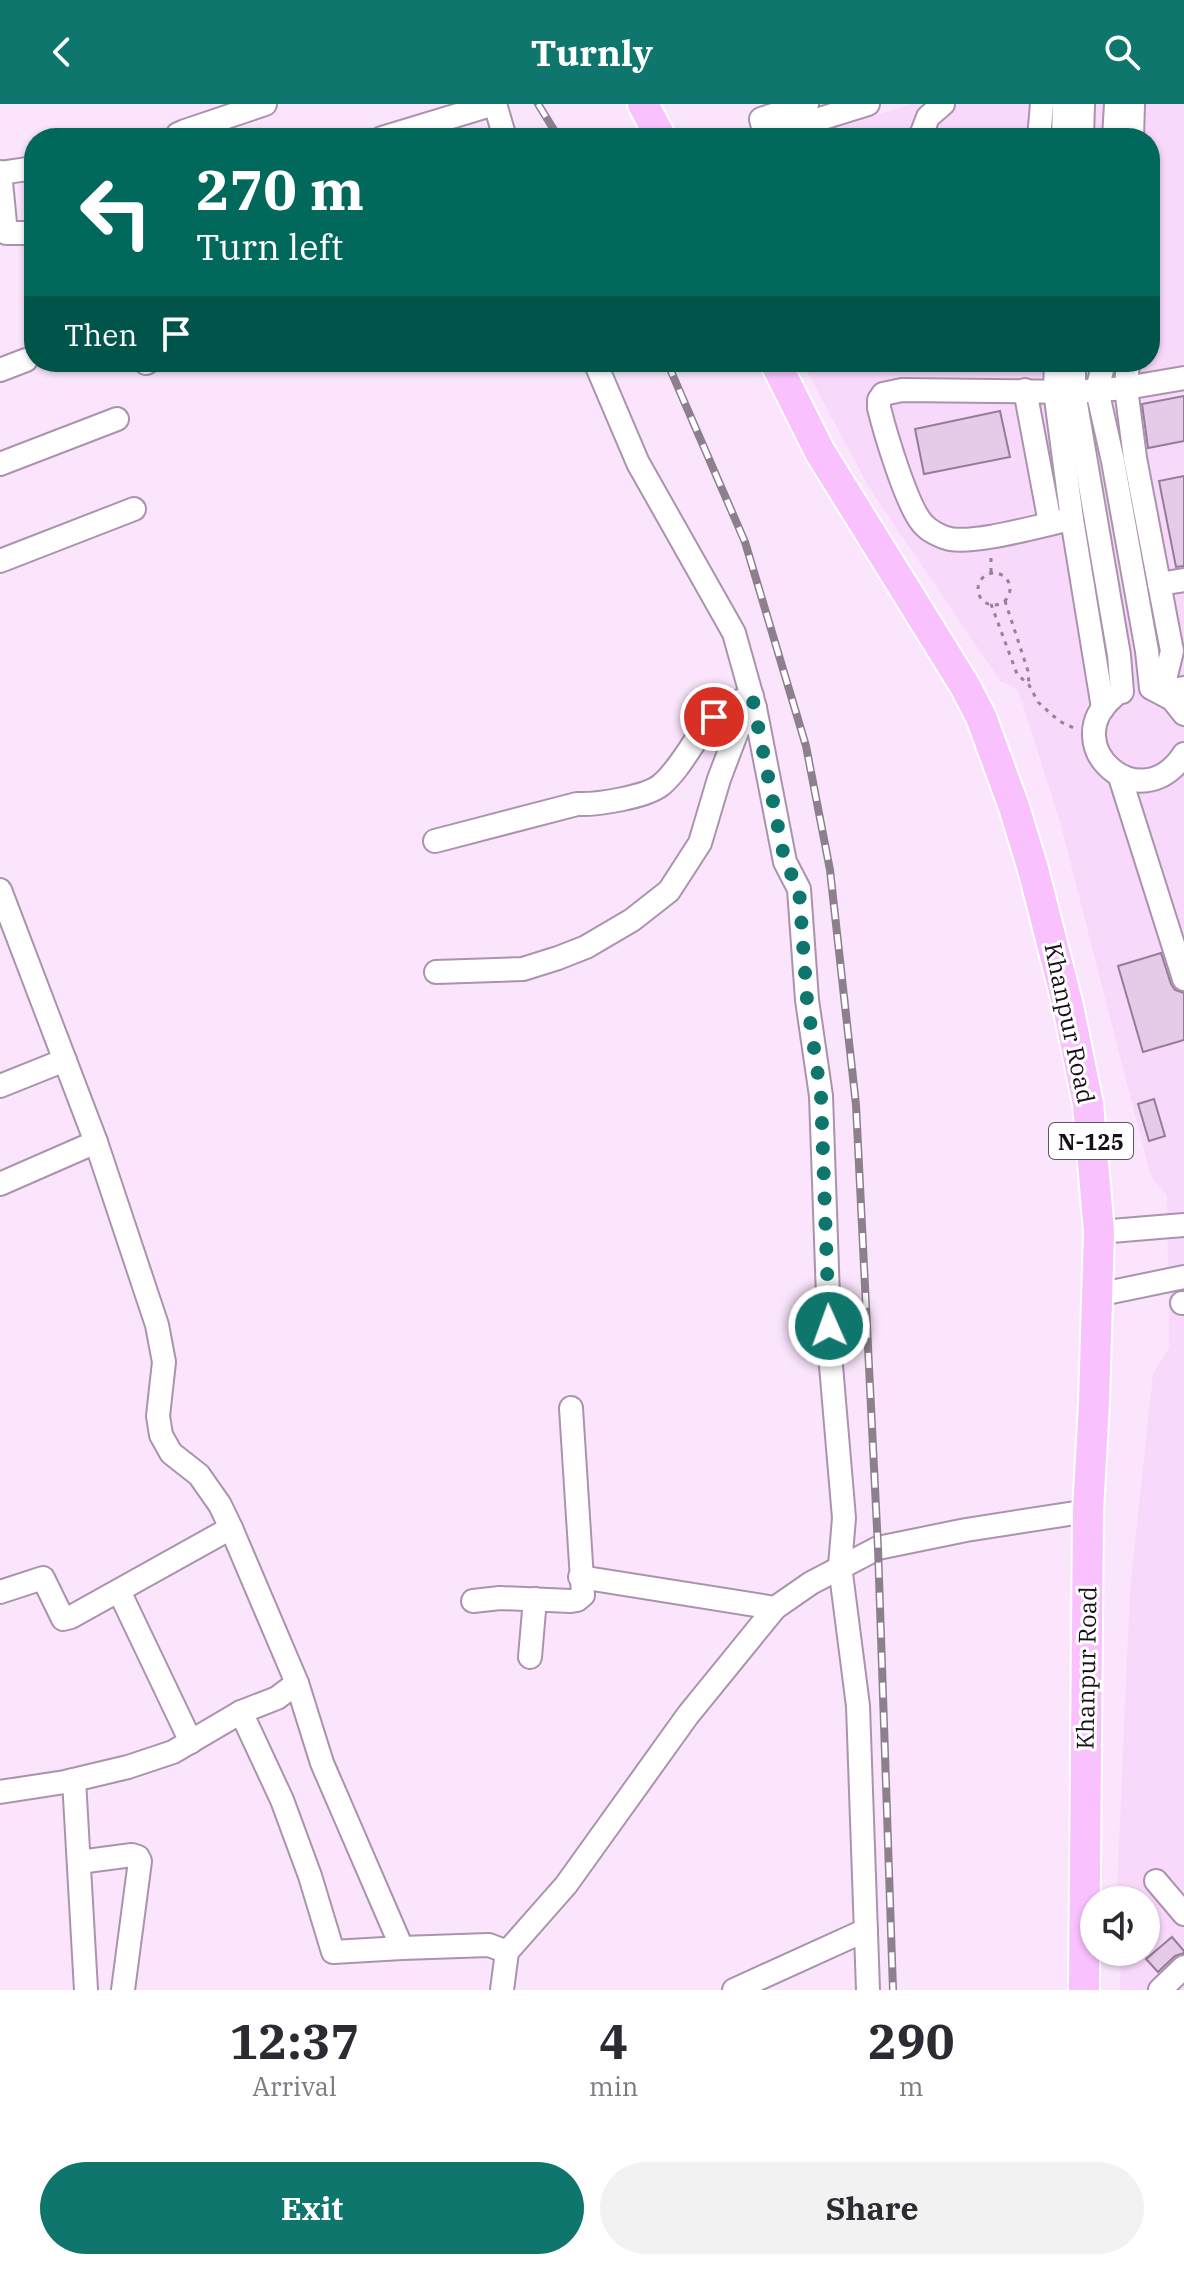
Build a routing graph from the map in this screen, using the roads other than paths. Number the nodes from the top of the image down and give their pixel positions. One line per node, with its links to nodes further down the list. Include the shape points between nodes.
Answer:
1 (265, 104): 12 (street)
2 (494, 104): 13 (street); 14 (street)
3 (643, 104): 15 (highway)
4 (807, 104): 16 (street, via 761,119)
5 (943, 104): 18 (street)
6 (1042, 104): 19 (street)
7 (1064, 104): 20 (street)
8 (1083, 104): 21 (street)
9 (1116, 104): 22 (street)
10 (1133, 104): 23 (street)
11 (856, 106): 17 (street)
12 (194, 128)
13 (415, 128)
14 (502, 128)
15 (656, 128)
16 (763, 128)
17 (789, 128)
18 (924, 128)
19 (1040, 128)
20 (1063, 128)
21 (1082, 128)
22 (1115, 128)
23 (1132, 128)
24 (24, 169): 25 (street)
25 (0, 172): 26 (street, via 6,233)
26 (24, 233)
27 (24, 361): 28 (street)
28 (0, 370)
29 (599, 372): 50 (street, via 638,463 734,633)
30 (780, 372): 64 (highway, Khanpur Road / N-125, via 820,452 981,717 1036,882 1071,1020 1088,1104)
31 (1059, 372): 39 (street)
32 (1071, 372): 39 (street)
33 (1102, 372): 38 (street)
34 (1127, 372): 36 (street)
35 (1184, 378): 36 (street)
36 (1126, 388): 38 (street); 41 (street)
37 (1025, 390): 39 (street); 44 (street); 44 (street, via 891,391 883,394 879,408 913,509 934,533 973,539)
38 (1097, 390): 39 (street); 41 (street)
39 (1064, 391): 44 (street); 49 (street, via 1119,655)
40 (117, 419): 42 (street)
41 (1124, 459): 47 (street); 48 (street, via 1147,651)
42 (0, 464)
43 (134, 509): 45 (street)
44 (1061, 521): 51 (street)
45 (0, 561)
46 (1184, 580): 47 (street)
47 (1159, 584): 48 (street, via 1172,651)
48 (1166, 689): 49 (street); 52 (street)
49 (1122, 692): 51 (street)
50 (754, 702): 55 (street, via 726,707 714,717 659,787); 57 (street, via 738,729 700,843 669,891 632,920 558,958 523,969); 70 (street, via 785,862 799,889 821,1096 830,1354 844,1518)
51 (1103, 708): 54 (street, via 1095,725 1096,749)
52 (1184, 714)
53 (1182, 761): 54 (street, via 1144,781)
54 (1120, 777): 58 (street)
55 (435, 841)
56 (0, 890): 59 (street)
57 (436, 972)
58 (1184, 979)
59 (65, 1060): 60 (street); 61 (street)
60 (0, 1086)
61 (96, 1142): 62 (street); 69 (street, via 157,1325 164,1362 161,1435 171,1453 199,1475)
62 (0, 1184)
63 (1184, 1225): 64 (street)
64 (1099, 1232): 66 (highway, Khanpur Road / N-125)
65 (1184, 1277): 66 (street)
66 (1097, 1295): 68 (highway, Khanpur Road / N-125)
67 (571, 1408): 71 (street)
68 (1088, 1511): 70 (street, via 878,1548); 95 (highway, Khanpur Road / N-125)
69 (231, 1528): 72 (street); 78 (street)
70 (840, 1566): 76 (street); 86 (street, via 858,1706)
71 (580, 1577): 74 (street, via 581,1598); 76 (street)
72 (119, 1591): 73 (street, via 63,1619 43,1578); 80 (street)
73 (0, 1592)
74 (535, 1599): 75 (street); 77 (street)
75 (473, 1601)
76 (775, 1608): 88 (street, via 688,1715 566,1885)
77 (530, 1657)
78 (297, 1683): 79 (street, via 277,1698); 87 (street, via 322,1763)
79 (241, 1712): 80 (street); 87 (street, via 282,1800 333,1952)
80 (191, 1742): 81 (street, via 128,1767)
81 (74, 1780): 82 (street); 83 (street)
82 (0, 1792)
83 (79, 1862): 90 (street); 91 (street, via 132,1855 140,1861)
84 (1156, 1881): 85 (street)
85 (1184, 1914)
86 (866, 1930): 93 (street); 94 (street)
87 (402, 1948): 88 (street, via 489,1945)
88 (507, 1952): 92 (street)
89 (1184, 1967): 96 (street)
90 (86, 1990)
91 (123, 1990)
92 (502, 1990)
93 (734, 1990)
94 (868, 1990)
95 (1084, 1990)
96 (1160, 1990)

